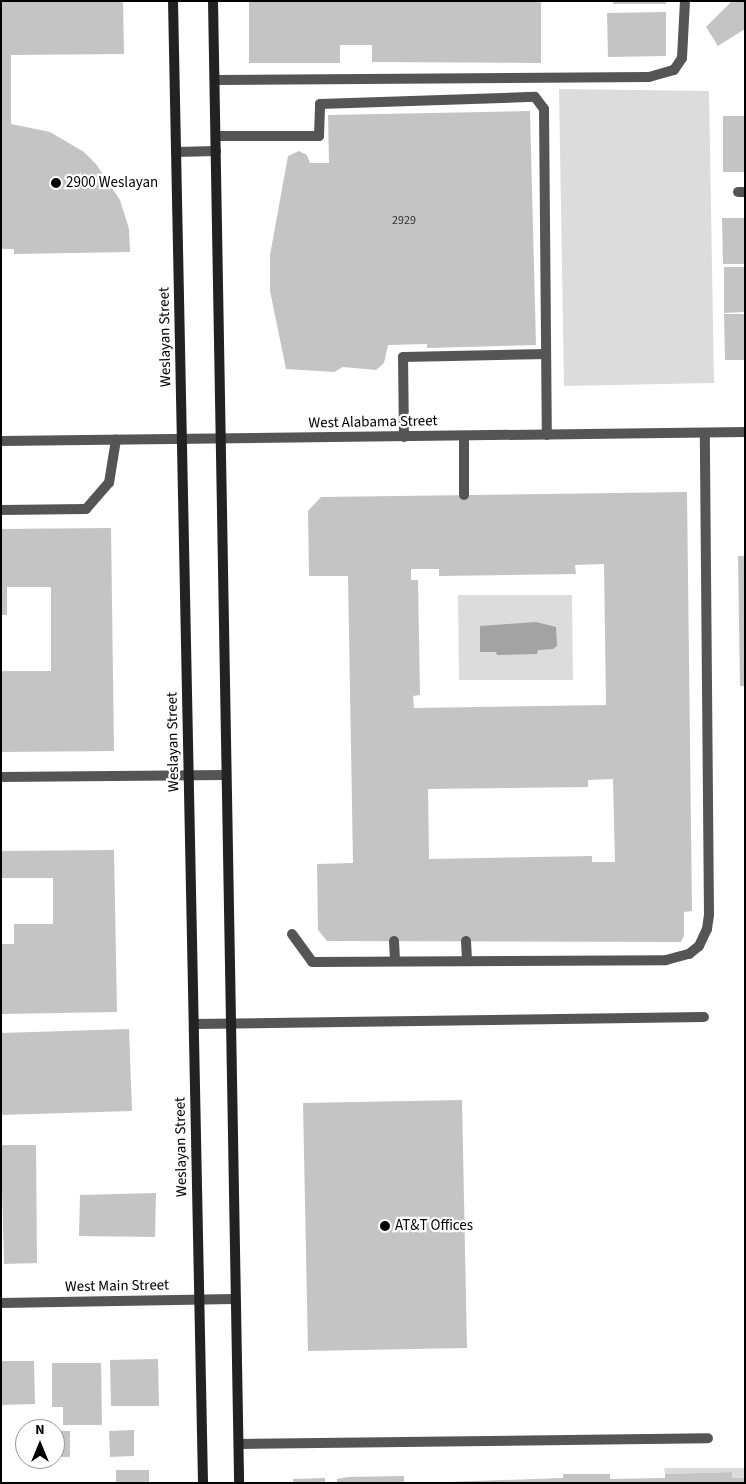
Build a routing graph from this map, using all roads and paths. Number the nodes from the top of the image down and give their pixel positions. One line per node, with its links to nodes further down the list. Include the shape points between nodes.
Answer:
1 (173, 1): 7 (main road, Weslayan Street)
2 (214, 1): 4 (main road)
3 (685, 1): 4 (street, via 682,58 674,70 649,77)
4 (215, 80): 5 (main road)
5 (216, 136): 6 (main road); 8 (street, via 319,136 320,104 535,97 544,109)
6 (216, 151): 7 (street); 15 (main road)
7 (176, 152): 14 (main road, Weslayan Street)
8 (546, 354): 11 (street); 13 (street, via 403,357)
9 (705, 432): 10 (street, West Alabama Street); 11 (street, West Alabama Street); 26 (street, via 708,915 704,938 689,954 666,960)
10 (745, 432)
11 (547, 434): 12 (street, West Alabama Street)
12 (464, 436): 13 (street, West Alabama Street); 18 (street)
13 (404, 437): 15 (street, West Alabama Street)
14 (182, 439): 15 (street, West Alabama Street); 16 (street, West Alabama Street); 20 (main road, Weslayan Street)
15 (222, 439): 21 (main road)
16 (116, 440): 17 (street, West Alabama Street); 19 (street, via 109,483 86,509)
17 (1, 441)
18 (464, 495)
19 (1, 510)
20 (188, 775): 21 (street); 22 (street); 29 (main road, Weslayan Street)
21 (226, 775): 30 (main road)
22 (1, 777)
23 (292, 934): 27 (street, via 312,962)
24 (394, 941): 27 (street)
25 (466, 941): 26 (street)
26 (467, 960): 27 (street)
27 (395, 961)
28 (704, 1017): 30 (street)
29 (194, 1024): 30 (street); 32 (main road, Weslayan Street)
30 (230, 1024): 31 (main road)
31 (234, 1299): 32 (street, West Main Street); 35 (main road)
32 (199, 1300): 33 (street, West Main Street); 36 (main road, Weslayan Street)
33 (1, 1303)
34 (708, 1438): 35 (street)
35 (239, 1444): 37 (main road)
36 (202, 1483)
37 (239, 1483)

